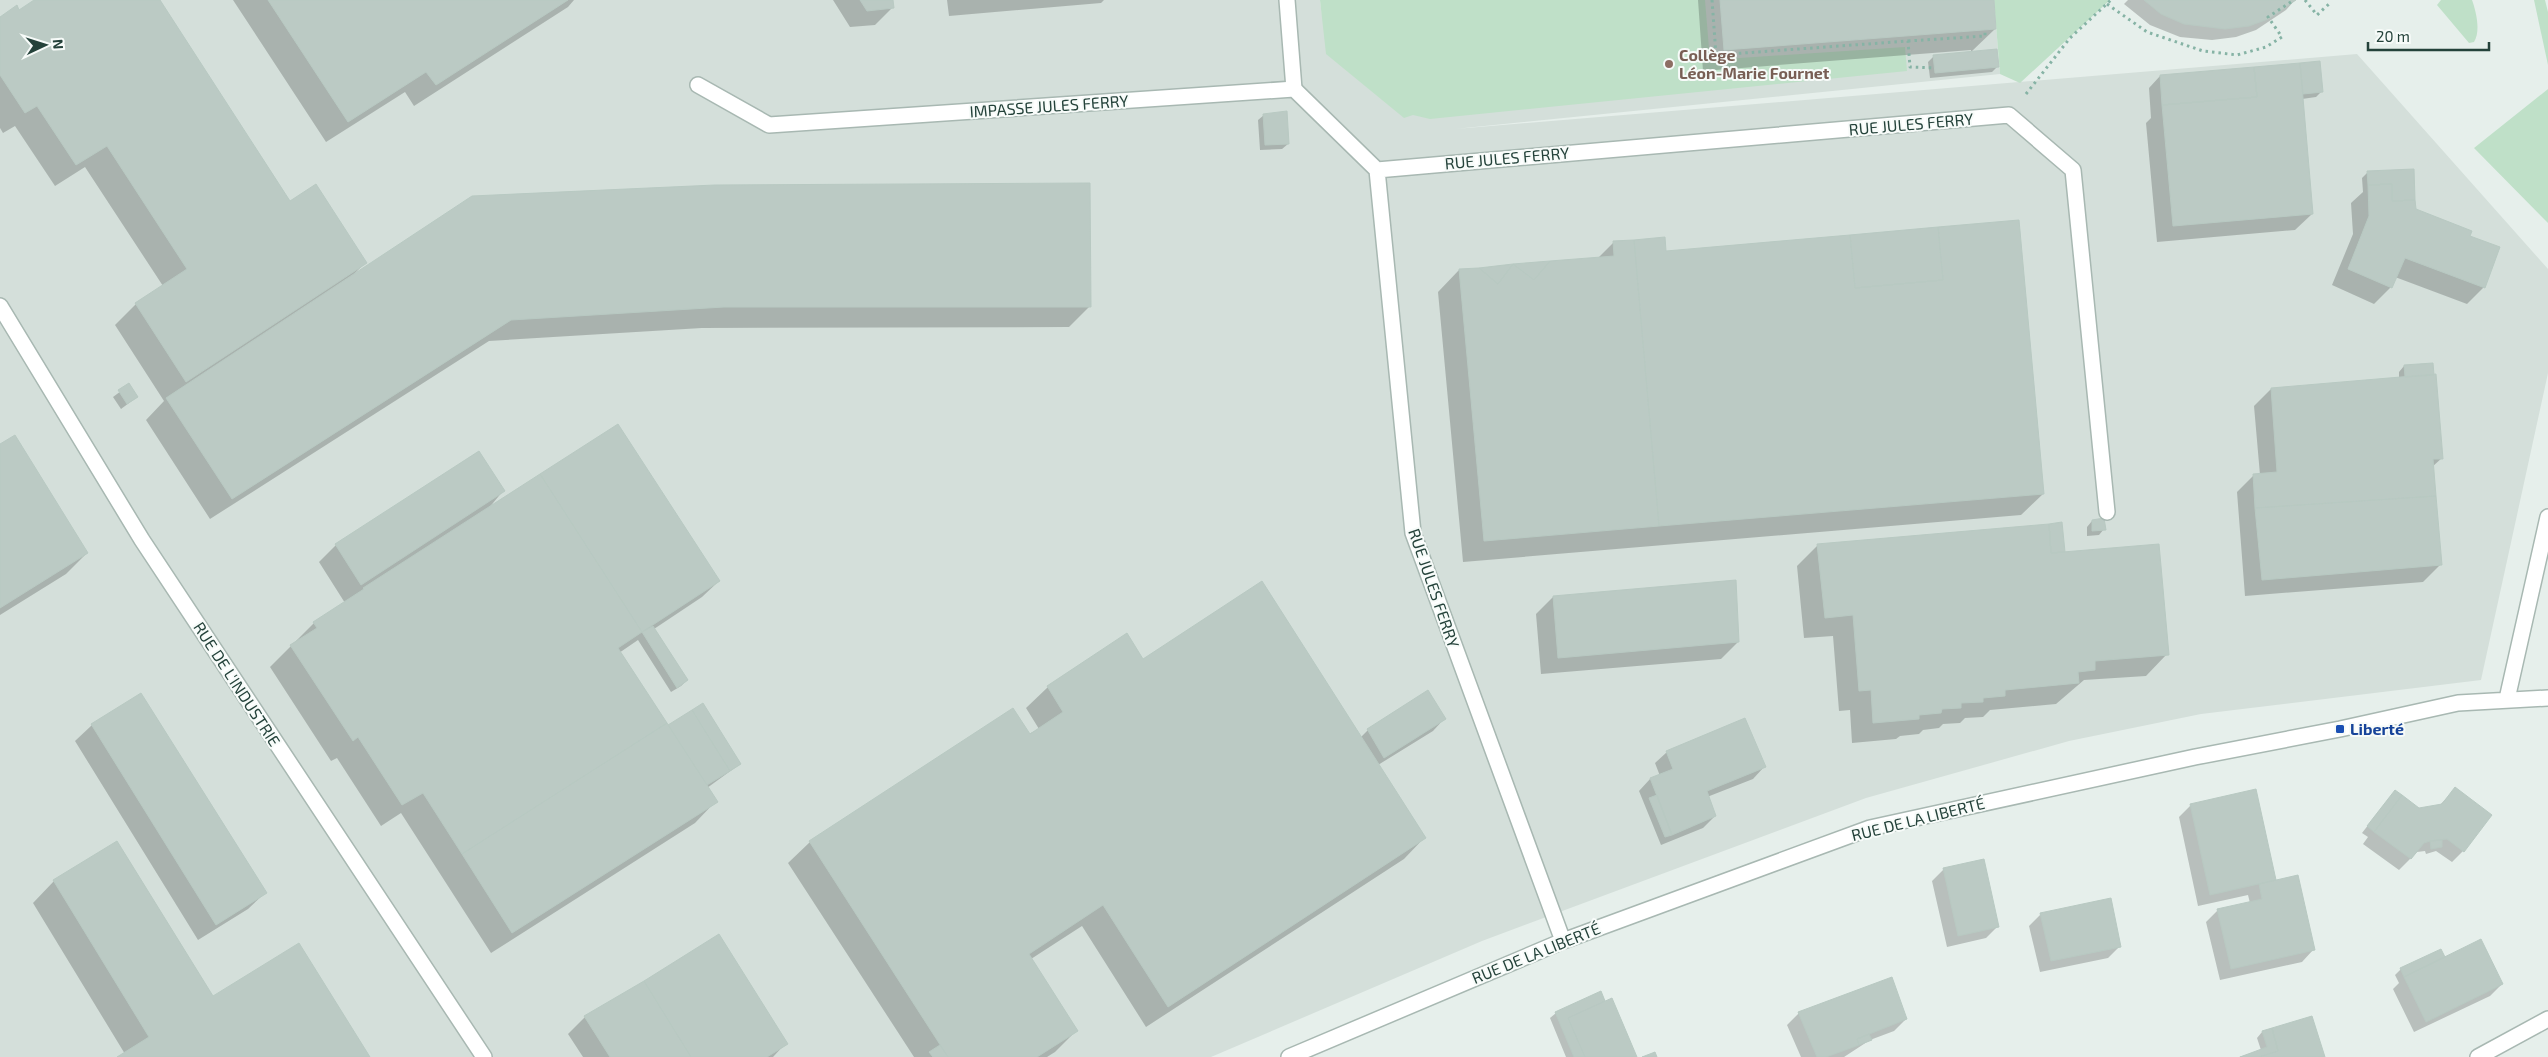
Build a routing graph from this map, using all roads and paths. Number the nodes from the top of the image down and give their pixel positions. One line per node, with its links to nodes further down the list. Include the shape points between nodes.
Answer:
1 (1287, 0): 12 (street)
2 (1712, 0): 9 (path, via 1716,55)
3 (2111, 0): 7 (path)
4 (2294, 0): 7 (path, via 2268,17 2282,37 2266,47 2236,55 2202,51 2146,32)
5 (2305, 0): 6 (path, via 2317,15)
6 (2330, 3)
7 (2107, 4): 13 (path, via 2070,38)
8 (1984, 30): 9 (path, via 1985,36)
9 (1908, 41): 10 (path, via 1910,67)
10 (1935, 68)
11 (698, 85): 12 (street, IMPASSE JULES FERRY, via 769,125)
12 (1294, 89): 14 (street)
13 (2009, 115): 14 (street, RUE JULES FERRY); 16 (street, via 2073,170)
14 (1377, 170): 20 (street, RUE JULES FERRY, via 1412,533)
15 (0, 306): 22 (street, RUE DE L'INDUSTRIE, via 142,540)
16 (2107, 512)
17 (2548, 517): 19 (street)
18 (2548, 698): 19 (street, RUE DE LA LIBERTÉ)
19 (2507, 699): 20 (street, RUE DE LA LIBERTÉ, via 2458,703 1870,828)
20 (1562, 941): 23 (street, RUE DE LA LIBERTÉ)
21 (2548, 1019): 24 (street)
22 (484, 1057)
23 (1289, 1057)
24 (2478, 1057)

